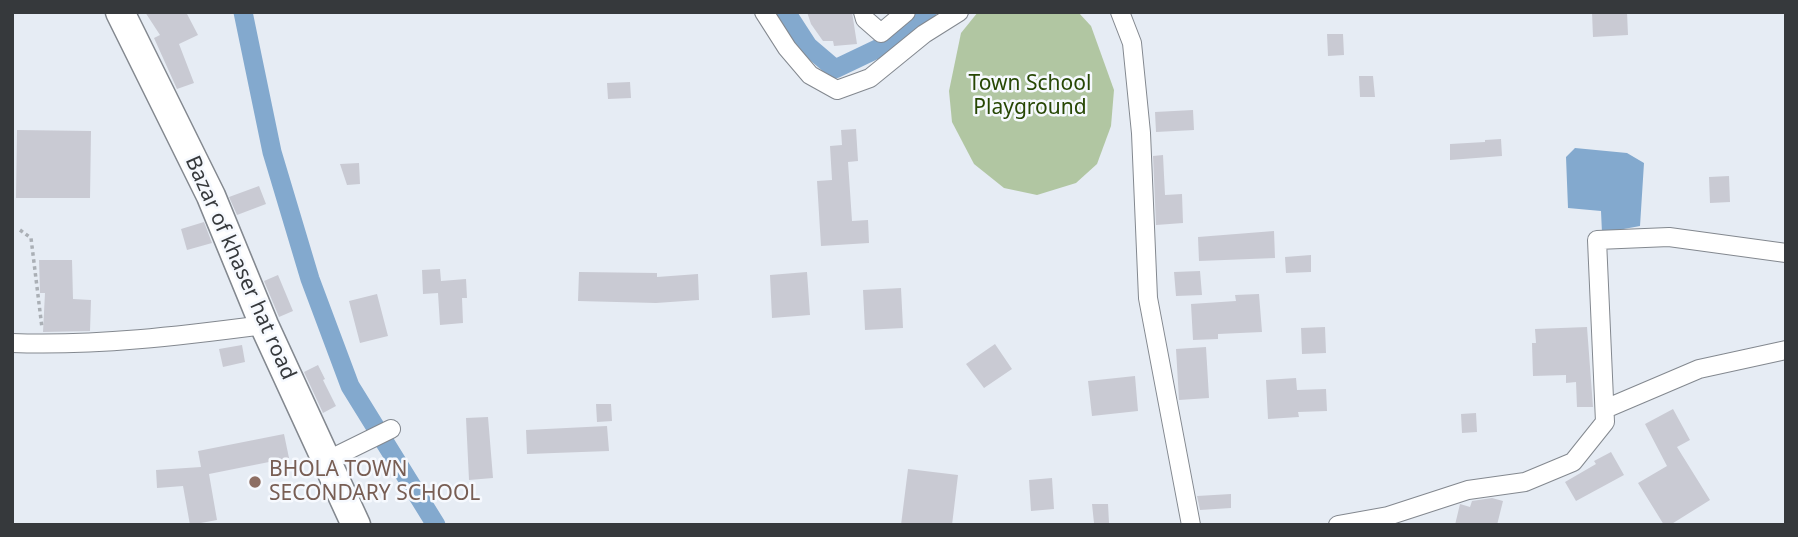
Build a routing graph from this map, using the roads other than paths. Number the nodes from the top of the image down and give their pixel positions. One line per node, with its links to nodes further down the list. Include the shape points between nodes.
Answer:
1 (120, 12): 8 (main road, Bazar of khaser hat road, via 211,195)
2 (764, 12): 5 (street, via 810,75 837,90 870,78)
3 (863, 12): 4 (street, via 881,33)
4 (906, 12)
5 (959, 12)
6 (1120, 12): 15 (street, via 1132,43 1141,133 1148,298)
7 (1786, 253): 11 (street, via 1669,237 1597,240)
8 (264, 325): 9 (street, via 162,339); 13 (main road, Bazar of khaser hat road)
9 (12, 343)
10 (1786, 350): 11 (street, via 1699,369)
11 (1605, 409): 16 (street, via 1605,422 1573,462 1525,482 1468,490 1388,516)
12 (391, 429): 13 (street)
13 (337, 456): 14 (main road, Bazar of khaser hat road)
14 (356, 525)
15 (1191, 525)
16 (1338, 525)

